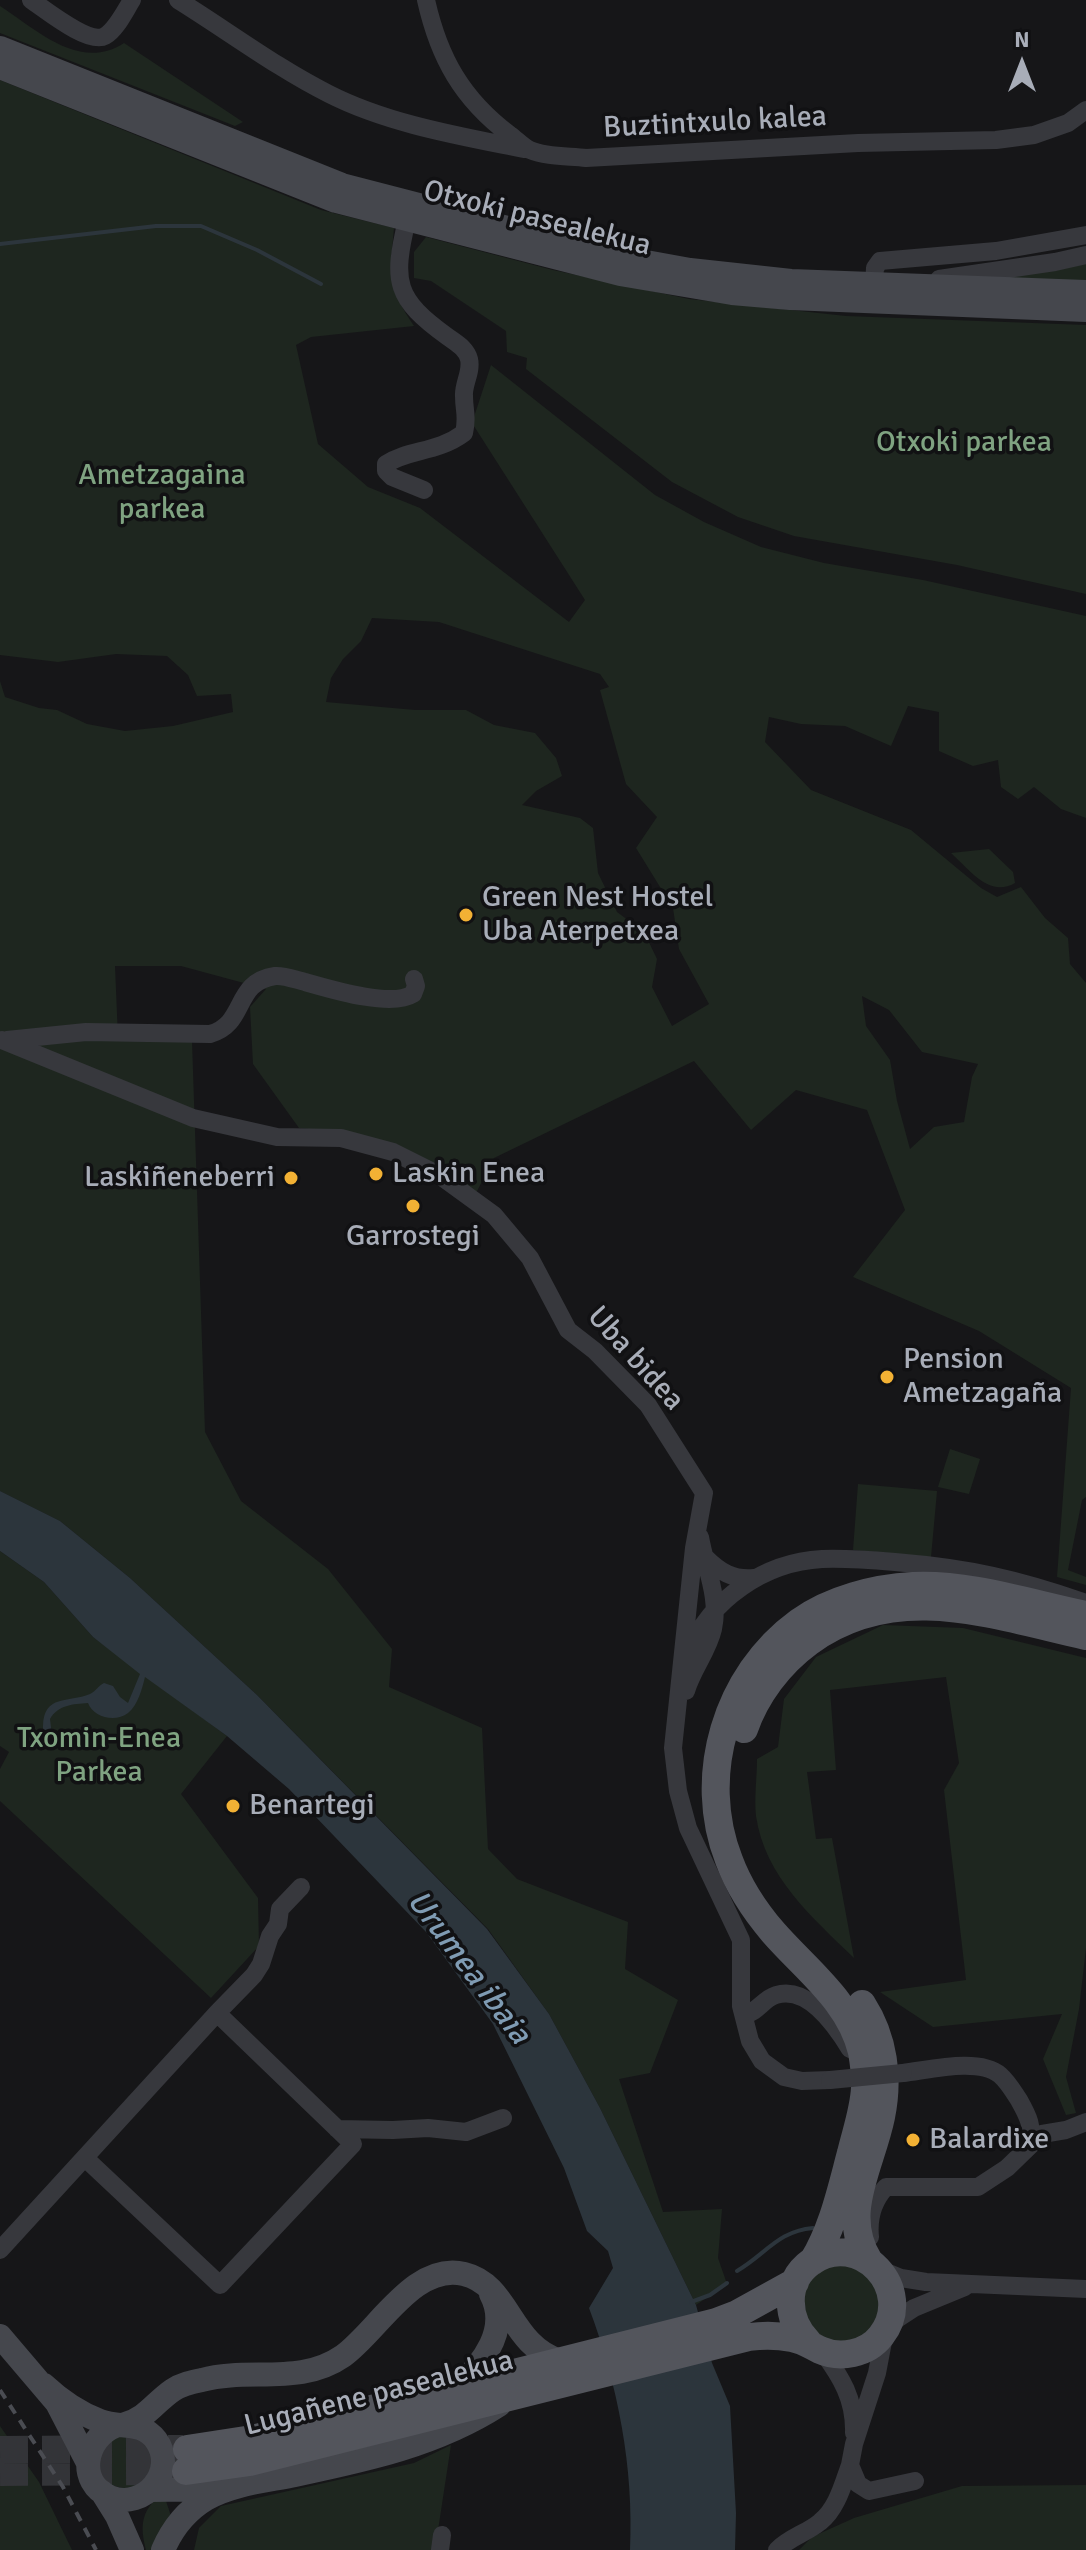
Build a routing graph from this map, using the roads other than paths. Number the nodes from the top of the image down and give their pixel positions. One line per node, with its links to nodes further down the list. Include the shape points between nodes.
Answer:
1 (31, 0): 2 (street, via 97,39 107,35)
2 (132, 0)
3 (178, 0): 8 (street, via 330,95 414,123)
4 (426, 0): 8 (street, Buztintxulo kalea, via 453,76 486,117)
5 (0, 48): 12 (main road, Otxoki pasealekua, via 342,185 664,265 745,277)
6 (0, 67): 9 (main road, Otxoki pasealekua, via 336,201)
7 (1086, 110): 8 (street, Buztintxulo kalea, via 1034,135 996,140 586,158)
8 (531, 150)
9 (407, 220): 15 (main road, Otxoki pasealekua, via 620,274 732,293); 16 (street, via 398,273 406,300 463,347 469,359 464,433 450,444 386,464 392,477)
10 (1086, 235): 12 (street, via 996,251 880,261)
11 (1086, 255): 13 (street, Otxoki pasealekua)
12 (874, 284): 13 (main road, Otxoki pasealekua)
13 (905, 285): 14 (main road, Otxoki pasealekua)
14 (1086, 292)
15 (1086, 310)
16 (424, 490)
17 (414, 979): 18 (street, Uba bidea, via 413,994 401,999 275,976 254,985 232,1022 210,1034 86,1032)
18 (1, 1040): 19 (street, Uba bidea, via 193,1118 277,1137 341,1138 393,1152 439,1175 494,1215 530,1258 568,1330 648,1405 704,1493)
19 (699, 1531): 20 (street); 26 (street, Uba bidea)
20 (705, 1557): 21 (street, via 725,1574); 23 (street)
21 (754, 1578): 22 (street, via 819,1559 858,1559 981,1571); 23 (street)
22 (1086, 1603)
23 (715, 1609): 26 (street); 27 (street, via 713,1631)
24 (1086, 1615): 31 (main road, via 956,1588 915,1586 862,1594 799,1623 761,1660 734,1702 720,1744 715,1788 729,1861 756,1910 849,2019 862,2053)
25 (1086, 1636): 40 (main road, via 931,1606 867,1612 841,1622 789,1658 756,1701 742,1735 735,1759 735,1806 747,1853 776,1904 853,1990 880,2042 883,2103 855,2215 860,2243)
26 (681, 1671): 27 (street, Uba bidea)
27 (676, 1721): 30 (street, Uba bidea, via 673,1748 688,1828 741,1940)
28 (301, 1887): 29 (street, via 280,1909 254,1975)
29 (217, 2013): 35 (street); 38 (street)
30 (744, 2015): 31 (street, via 754,2013 773,1995 802,1997 836,2025); 34 (street, Uba bidea, bridge, via 762,2061 784,2077 830,2080 979,2066 998,2072 1010,2085)
31 (865, 2086): 41 (main road, via 835,2211 822,2245)
32 (503, 2118): 35 (street, via 466,2132)
33 (1086, 2122): 36 (street)
34 (1031, 2124): 36 (street); 37 (street)
35 (337, 2129): 38 (street, via 353,2144 220,2285)
36 (1066, 2130): 37 (street, via 1042,2134)
37 (1029, 2146): 40 (street, via 978,2187 886,2187 871,2214)
38 (85, 2158): 39 (street)
39 (0, 2250)
40 (874, 2264): 41 (main road, via 841,2252 826,2255); 42 (street, via 901,2278); 45 (main road, via 892,2295)
41 (804, 2271): 46 (main road, via 737,2314); 48 (main road, via 791,2296 791,2311 795,2326)
42 (972, 2285): 44 (street); 45 (street, via 940,2296)
43 (488, 2288): 49 (main road, Lugañene pasealekua, via 531,2345 549,2358); 50 (main road, Lugañene pasealekua, via 463,2274 434,2276 414,2287 361,2341 326,2366); 52 (main road, Lugañene pasealekua, via 498,2318 494,2338)
44 (1086, 2289)
45 (887, 2327): 48 (main road, via 858,2352 836,2354); 55 (street)
46 (719, 2333): 48 (main road, via 788,2337); 49 (main road)
47 (0, 2336): 51 (main road)
48 (815, 2346): 55 (street, via 852,2400)
49 (577, 2364): 52 (main road, Lugañene pasealekua); 53 (main road, Lugañene pasealekua)
50 (192, 2383): 54 (main road, Lugañene pasealekua); 56 (main road, via 168,2413)
51 (44, 2385): 54 (main road, via 76,2410); 57 (main road)
52 (458, 2387): 53 (main road, Lugañene pasealekua, via 187,2460 250,2462)
53 (514, 2396): 60 (main road, via 418,2445)
54 (120, 2425): 56 (main road, via 145,2430); 57 (main road, via 106,2429 93,2443)
55 (854, 2444): 58 (street)
56 (159, 2446): 62 (main road, via 162,2469)
57 (87, 2461): 61 (main road)
58 (850, 2465): 59 (street, via 858,2484 869,2491); 65 (street, via 822,2522)
59 (915, 2481)
60 (233, 2489): 62 (main road); 64 (main road, via 186,2514)
61 (102, 2492): 62 (main road, via 122,2500); 63 (main road)
62 (147, 2493): 63 (main road, via 134,2517)
63 (131, 2546)
64 (163, 2550)
65 (777, 2550)

